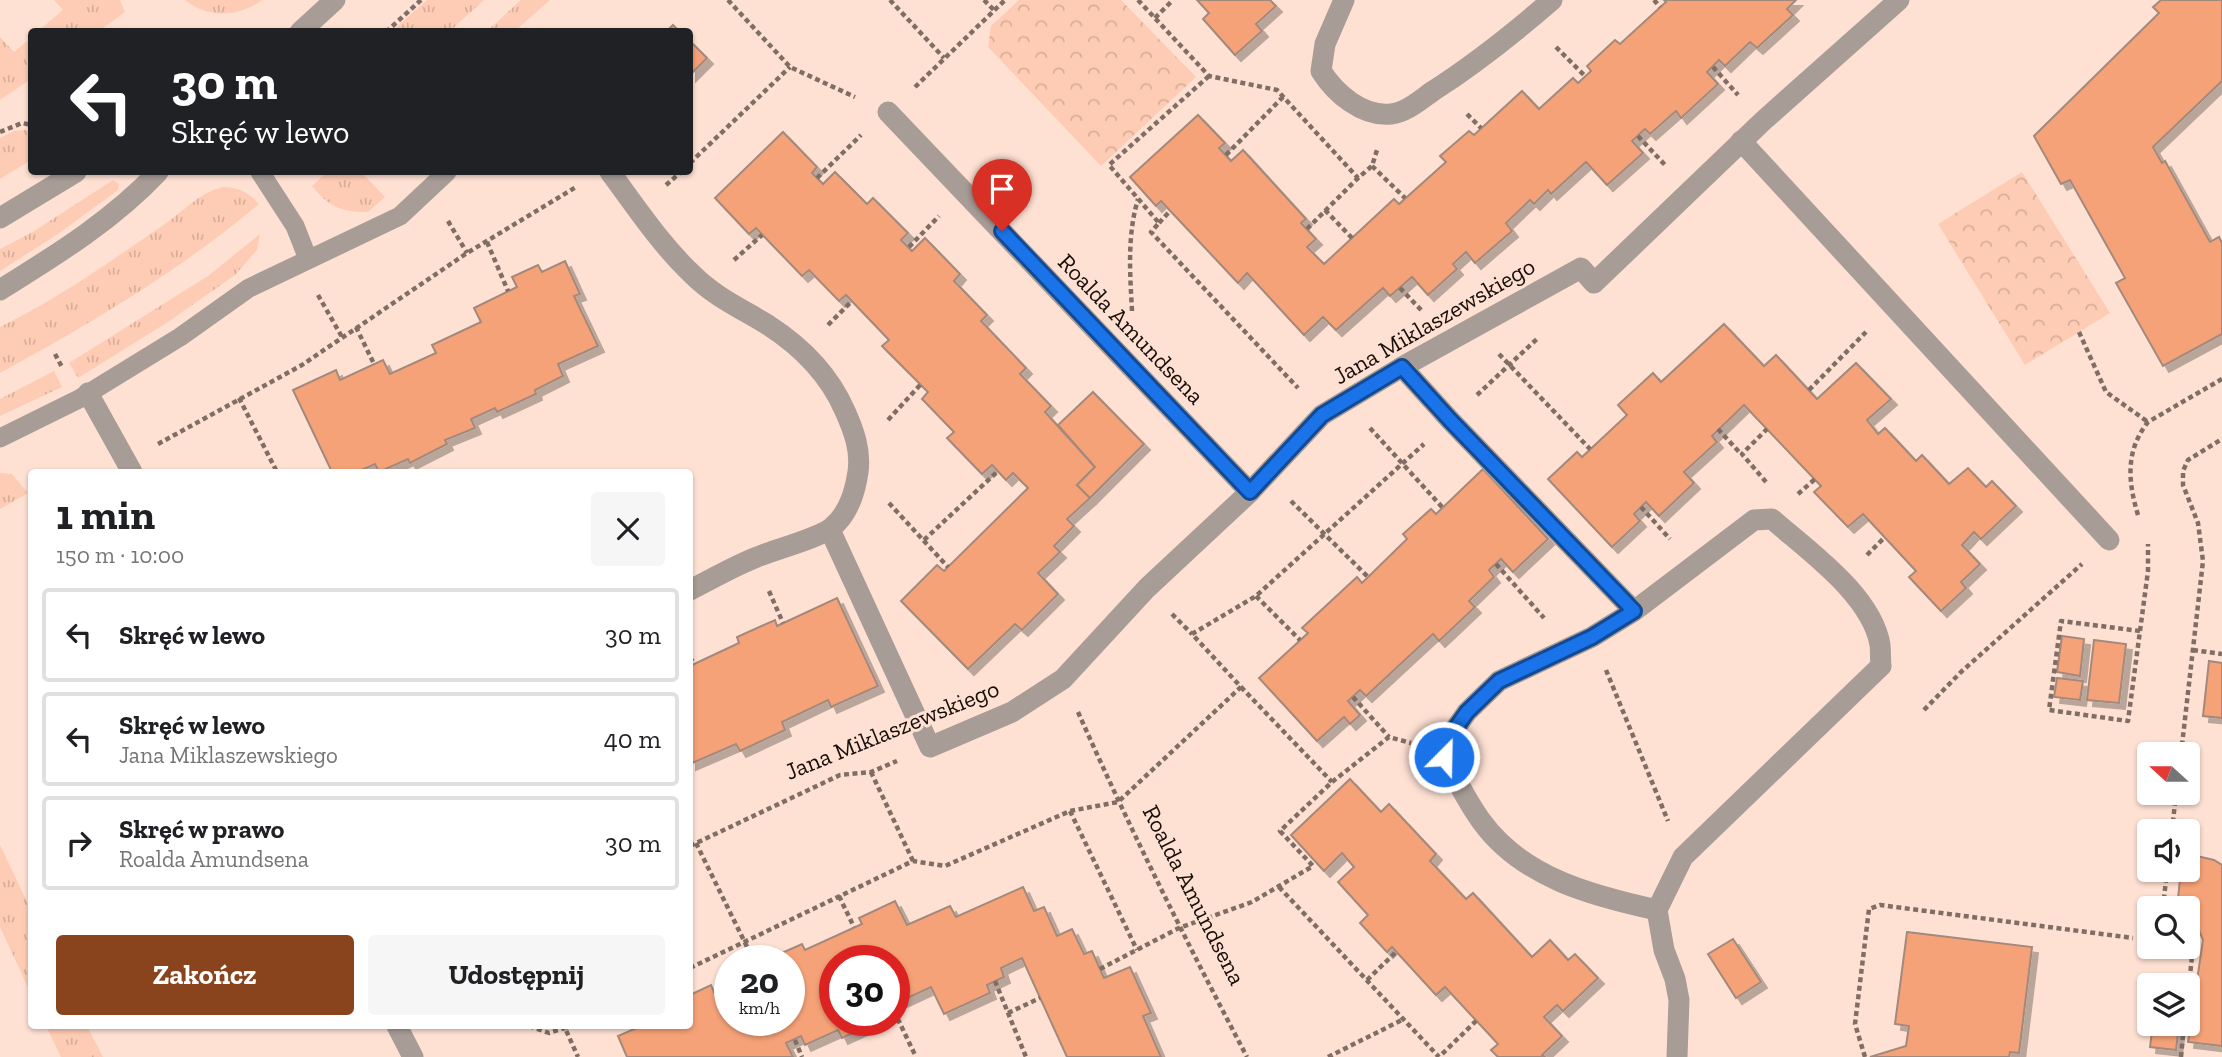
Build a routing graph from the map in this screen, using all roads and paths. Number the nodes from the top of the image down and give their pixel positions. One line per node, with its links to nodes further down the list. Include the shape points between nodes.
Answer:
1 (335, 0): 16 (street)
2 (421, 0): 17 (path)
3 (728, 0): 19 (path)
4 (890, 0): 18 (path)
5 (984, 0): 14 (path)
6 (1005, 0): 14 (path)
7 (1138, 0): 15 (path)
8 (1173, 0): 15 (path)
9 (1344, 0): 25 (street, via 1325,44 1321,71 1331,88 1350,102)
10 (1552, 0): 25 (street, via 1461,74 1403,111)
11 (1654, 0): 13 (path)
12 (1899, 0): 29 (street, Jana Miklaszewskiego)
13 (1660, 7)
14 (994, 10): 18 (path)
15 (1155, 18): 22 (path)
16 (304, 28)
17 (390, 28)
18 (944, 59): 24 (path)
19 (790, 67): 24 (path); 32 (path)
20 (1713, 67): 21 (path)
21 (1719, 74)
22 (1209, 76): 23 (path, via 1277,90); 43 (path, via 1109,165)
23 (1283, 97): 31 (path); 41 (path)
24 (888, 112): 69 (street, Roalda Amundsena)
25 (1388, 114): 34 (path)
26 (28, 124): 27 (path)
27 (0, 132)
28 (1638, 136): 30 (path)
29 (1741, 141): 68 (street, Jana Miklaszewskiego, via 1594,283 1581,268); 105 (street)
30 (1647, 146)
31 (1226, 155)
32 (693, 160)
33 (831, 165): 40 (path)
34 (1372, 166): 41 (path); 44 (path)
35 (71, 175): 47 (street)
36 (155, 175): 57 (street, via 133,198)
37 (262, 175): 55 (lane, via 295,226)
38 (444, 175): 55 (lane, via 400,216)
39 (612, 175): 100 (street, via 693,275 802,349 832,384 854,430 859,463 847,510)
40 (817, 178)
41 (1358, 178): 45 (path)
42 (578, 186): 53 (path)
43 (1138, 198): 48 (path); 69 (path, via 1129,258)
44 (1405, 198)
45 (1325, 210): 50 (path); 52 (path)
46 (1170, 211): 48 (path)
47 (0, 218)
48 (1159, 223): 76 (path, via 1151,232)
49 (928, 228): 54 (path)
50 (1307, 229)
51 (762, 235): 56 (path)
52 (1352, 238)
53 (486, 242): 58 (path); 61 (path)
54 (909, 247)
55 (308, 259): 65 (path, via 312,285); 73 (lane, via 249,288)
56 (724, 269)
57 (0, 290)
58 (508, 291)
59 (852, 301): 60 (path)
60 (843, 310)
61 (356, 327): 65 (path); 66 (path)
62 (1548, 328): 67 (path)
63 (1867, 331): 72 (path)
64 (2079, 332): 78 (path, via 2106,392)
65 (342, 337): 74 (path, via 302,365)
66 (374, 365)
67 (1510, 365): 77 (path); 85 (path)
68 (1402, 367): 75 (street, Jana Miklaszewskiego); 77 (street)
69 (1135, 372): 94 (street, Roalda Amundsena)
70 (2222, 379): 78 (path)
71 (920, 384): 79 (path, via 888,421)
72 (1809, 390)
73 (88, 393): 82 (lane); 88 (street)
74 (239, 398): 88 (path); 89 (path)
75 (1346, 401): 76 (street, Jana Miklaszewskiego); 87 (path)
76 (1322, 415): 91 (street, Jana Miklaszewskiego)
77 (1450, 420): 87 (path); 113 (street)
78 (2148, 422): 98 (path, via 2133,450 2129,478)
79 (877, 423)
80 (1718, 429): 86 (path)
81 (1768, 429): 84 (path)
82 (0, 438)
83 (2222, 439): 117 (path, via 2188,460 2183,471 2203,561)
84 (1749, 446)
85 (1590, 449)
86 (1742, 454)
87 (1402, 464): 97 (path); 101 (path)
88 (129, 467)
89 (274, 469)
90 (998, 471): 104 (path)
91 (1266, 476): 94 (street, Jana Miklaszewskiego); 101 (path)
92 (1815, 479): 93 (path)
93 (1804, 489)
94 (1250, 492): 119 (street, Jana Miklaszewskiego, via 1147,589)
95 (888, 502): 104 (path)
96 (1641, 507): 99 (path)
97 (1442, 508)
98 (2142, 527)
99 (1660, 528)
100 (830, 530): 111 (street, via 753,558); 125 (street)
101 (1324, 534): 109 (path); 112 (path)
102 (2145, 536): 114 (path, via 2148,571)
103 (1884, 538): 106 (path)
104 (924, 540): 108 (path)
105 (2109, 540): 122 (path)
106 (1871, 552)
107 (1496, 564): 110 (path)
108 (948, 567)
109 (1368, 577)
110 (1515, 585)
111 (693, 588)
112 (1256, 596): 116 (path); 120 (path, via 1192,634)
113 (1634, 611): 115 (street); 133 (street, via 1754,520 1772,519 1842,580 1872,622 1880,643 1881,666)
114 (2140, 631): 114 (path, via 2128,721 2049,710 2061,621)
115 (1592, 637): 126 (street, via 1499,681 1467,712 1450,736); 133 (path)
116 (1300, 640)
117 (2193, 650): 118 (path); 124 (path)
118 (2222, 654)
119 (1063, 679): 125 (street, Jana Miklaszewskiego, via 1012,712); 129 (path, Roalda Amundsena)
120 (1241, 687): 128 (path); 129 (path)
121 (1353, 697): 123 (path)
122 (1924, 710)
123 (1389, 737): 126 (path); 128 (path)
124 (2182, 742)
125 (930, 747): 127 (path, Jana Miklaszewskiego)
126 (1444, 757): 137 (street, via 1482,823 1515,854 1545,875 1581,891)
127 (872, 772): 131 (path, Jana Miklaszewskiego, via 840,775); 134 (path)
128 (1332, 782): 135 (path, via 1280,831 1315,865)
129 (1118, 802): 130 (path); 139 (path, Roalda Amundsena)
130 (1070, 811): 134 (path, via 946,866); 143 (path)
131 (696, 842): 132 (path, Jana Miklaszewskiego); 141 (path)
132 (693, 844)
133 (1683, 858): 137 (street)
134 (913, 861): 136 (path)
135 (1279, 887): 139 (path, via 1252,902); 147 (path)
136 (839, 896): 138 (path); 141 (path)
137 (1657, 909): 167 (street, via 1679,1000)
138 (854, 927)
139 (1179, 928): 143 (path); 165 (path, Roalda Amundsena)
140 (2133, 938): 168 (path, via 1880,905 1869,909 1856,1024)
141 (744, 942): 142 (path); 145 (path)
142 (746, 945)
143 (1137, 950): 146 (path)
144 (1396, 952): 147 (path)
145 (693, 967)
146 (1100, 969)
147 (1367, 980): 151 (path)
148 (995, 981): 150 (path)
149 (1040, 998): 150 (path)
150 (1008, 1013): 164 (path)
151 (1404, 1019): 152 (path, via 1439,1057); 166 (path)
152 (1476, 1021)
153 (399, 1029): 160 (street)
154 (538, 1029): 155 (path, via 550,1033)
155 (561, 1029)
156 (568, 1029): 161 (path)
157 (906, 1036): 163 (path)
158 (2183, 1036): 169 (path)
159 (795, 1040): 162 (path)
160 (413, 1057)
161 (578, 1057)
162 (802, 1057)
163 (916, 1057)
164 (1026, 1057)
165 (1247, 1057)
166 (1328, 1057)
167 (1677, 1057)
168 (1865, 1057)
169 (2181, 1057)

